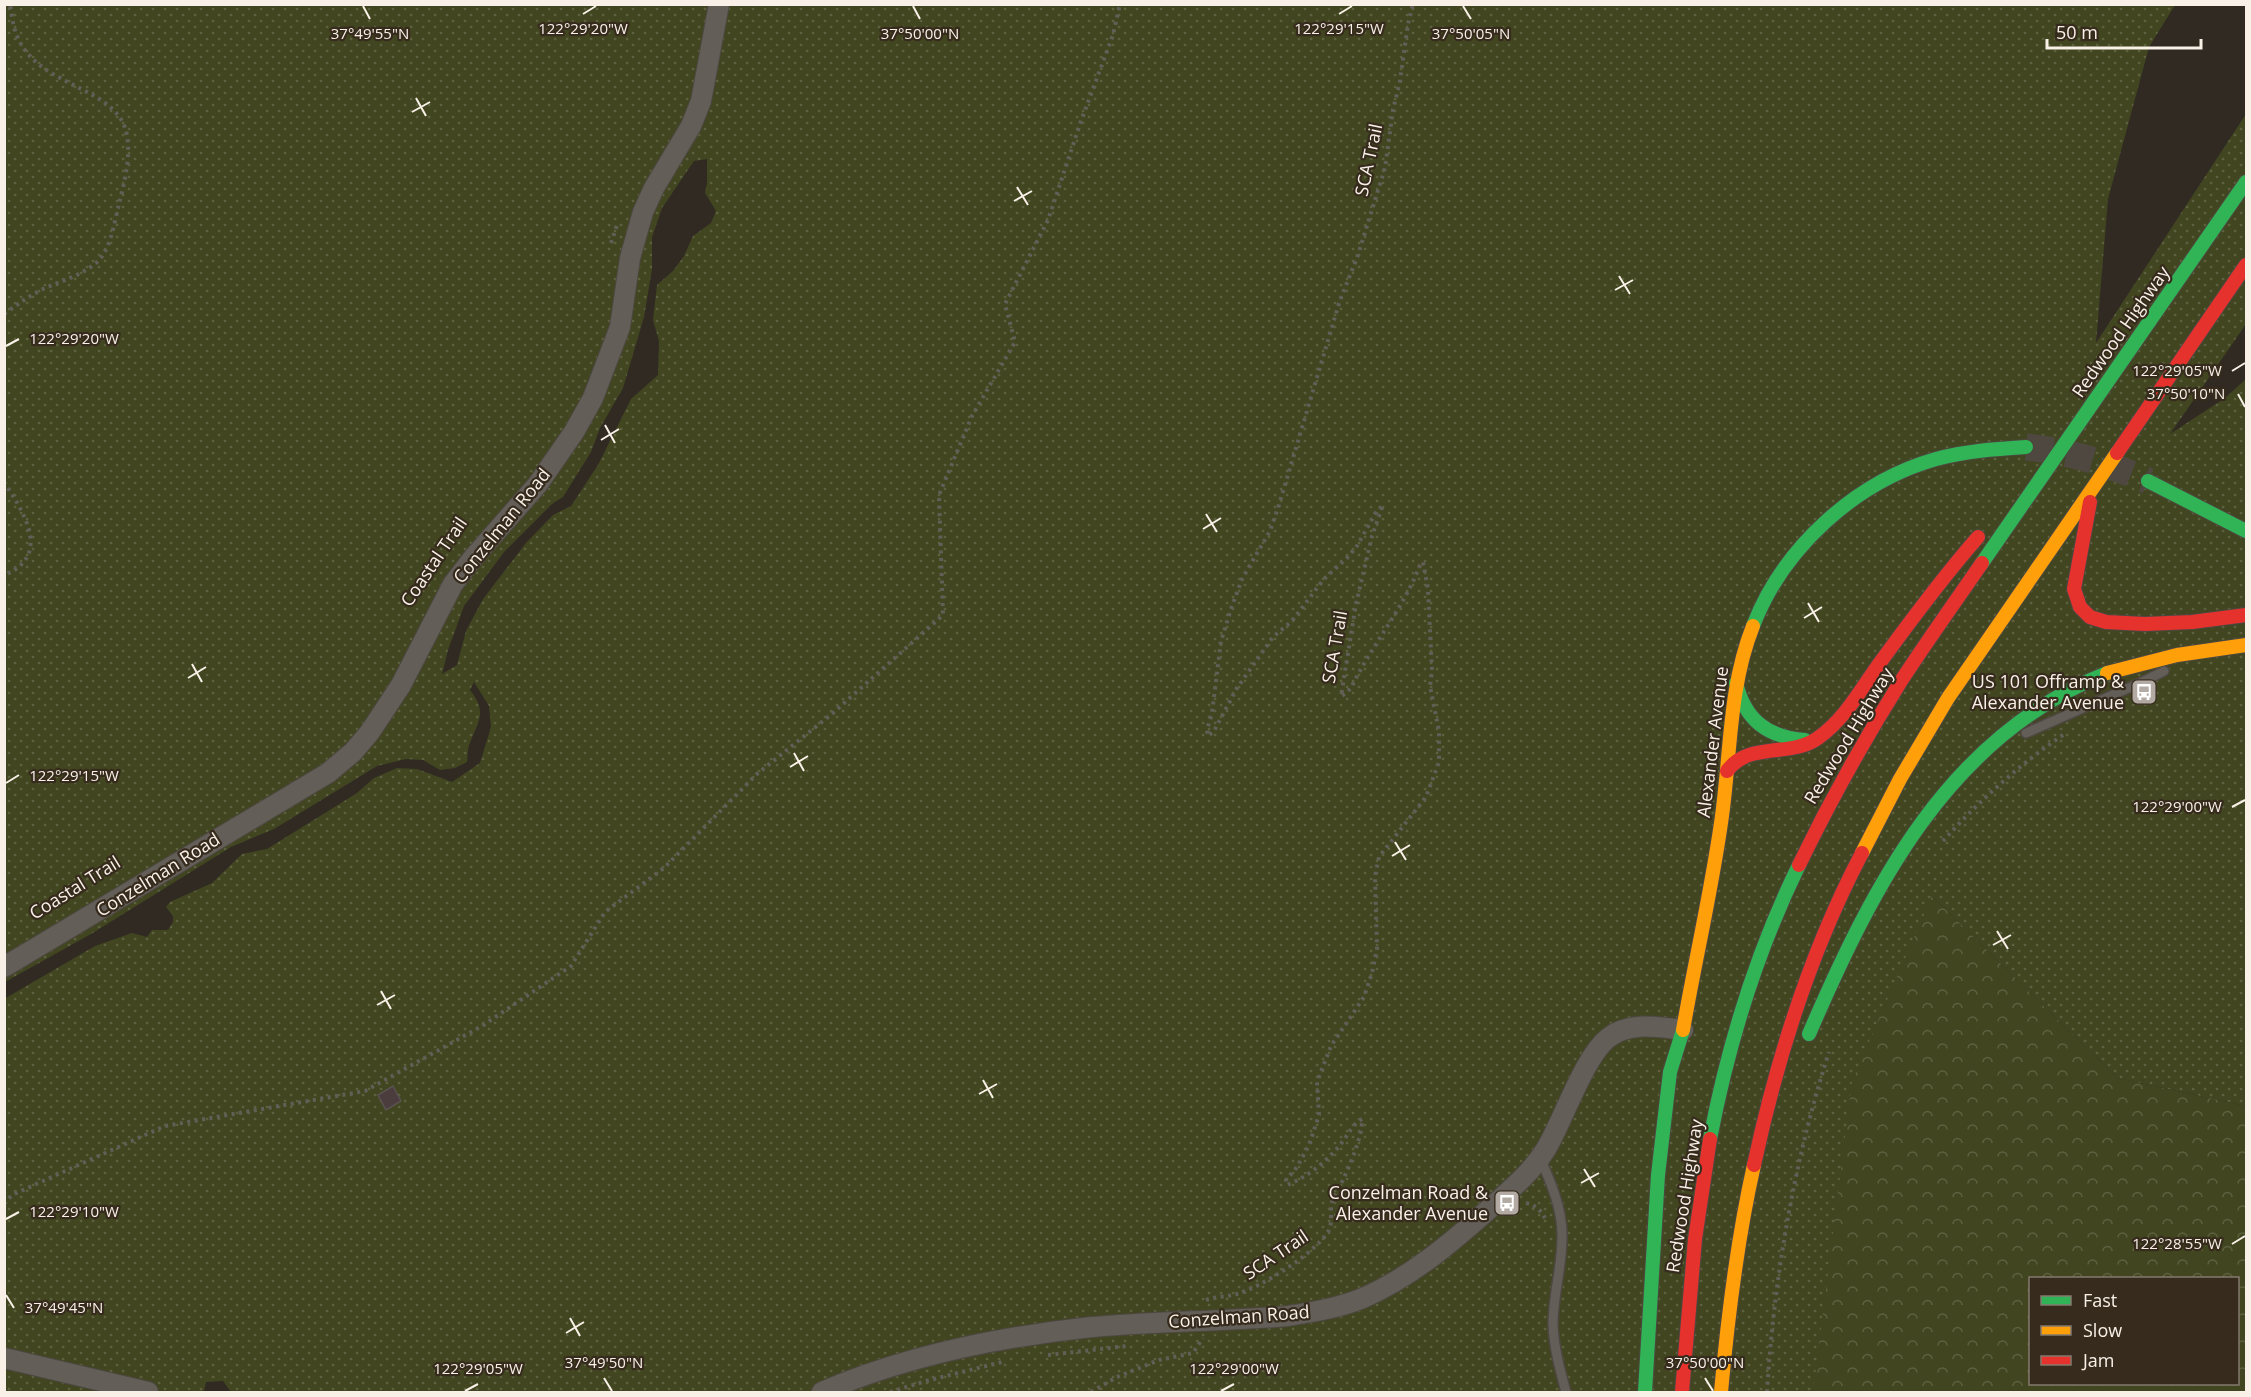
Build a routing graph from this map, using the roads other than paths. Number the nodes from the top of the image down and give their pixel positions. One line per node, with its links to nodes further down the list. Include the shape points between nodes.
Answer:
1 (719, 4): 20 (street, Conzelman Road, via 700,101 691,126 643,212 630,258 620,327 593,398 552,466 453,584 401,685 370,732 328,773)
2 (2247, 182): 4 (main road, Redwood Highway)
3 (2247, 265): 7 (main road)
4 (2083, 419): 8 (main road); 31 (main road, Redwood Highway, via 1879,716 1810,838 1775,919 1732,1045 1712,1132 1693,1253)
5 (2026, 447): 16 (main road, Alexander Avenue, via 1983,448 1931,459 1872,487 1840,508 1803,544 1766,595 1748,638)
6 (2148, 481): 10 (main road)
7 (2092, 491): 11 (main road, via 2074,583 2077,601 2089,616 2123,624); 25 (main road, via 1937,716 1862,850 1826,928 1795,1011)
8 (1999, 514)
9 (1984, 531): 17 (main road, via 1922,604 1834,724)
10 (2247, 531)
11 (2247, 615)
12 (2247, 635): 14 (main road)
13 (2247, 645): 14 (main road)
14 (2204, 651): 15 (main road)
15 (2188, 654): 18 (lane, via 2152,678 2010,741); 18 (main road, via 2131,666 2068,690 2020,720)
16 (1736, 683): 17 (main road, via 1745,709 1768,731 1796,740); 19 (main road, Alexander Avenue)
17 (1821, 736): 19 (main road, via 1797,749 1746,754)
18 (1967, 766): 22 (main road, via 1930,811 1882,884 1840,963)
19 (1727, 771): 21 (main road, Alexander Avenue, via 1721,827)
20 (4, 967)
21 (1683, 1030): 24 (street, Conzelman Road, via 1639,1026 1610,1036 1598,1048); 30 (main road, Alexander Avenue, via 1670,1072 1658,1175)
22 (1803, 1048)
23 (1789, 1080): 25 (main road)
24 (1540, 1158): 28 (street, Conzelman Road, via 1460,1234 1424,1262 1360,1299 1314,1312 1269,1318 1084,1328 1010,1338 899,1365); 29 (lane, via 1561,1223 1553,1327)
25 (1752, 1166): 32 (main road, via 1734,1260)
26 (4, 1358): 27 (street)
27 (148, 1392)
28 (822, 1392)
29 (1566, 1392)
30 (1646, 1392)
31 (1682, 1392)
32 (1721, 1392)

